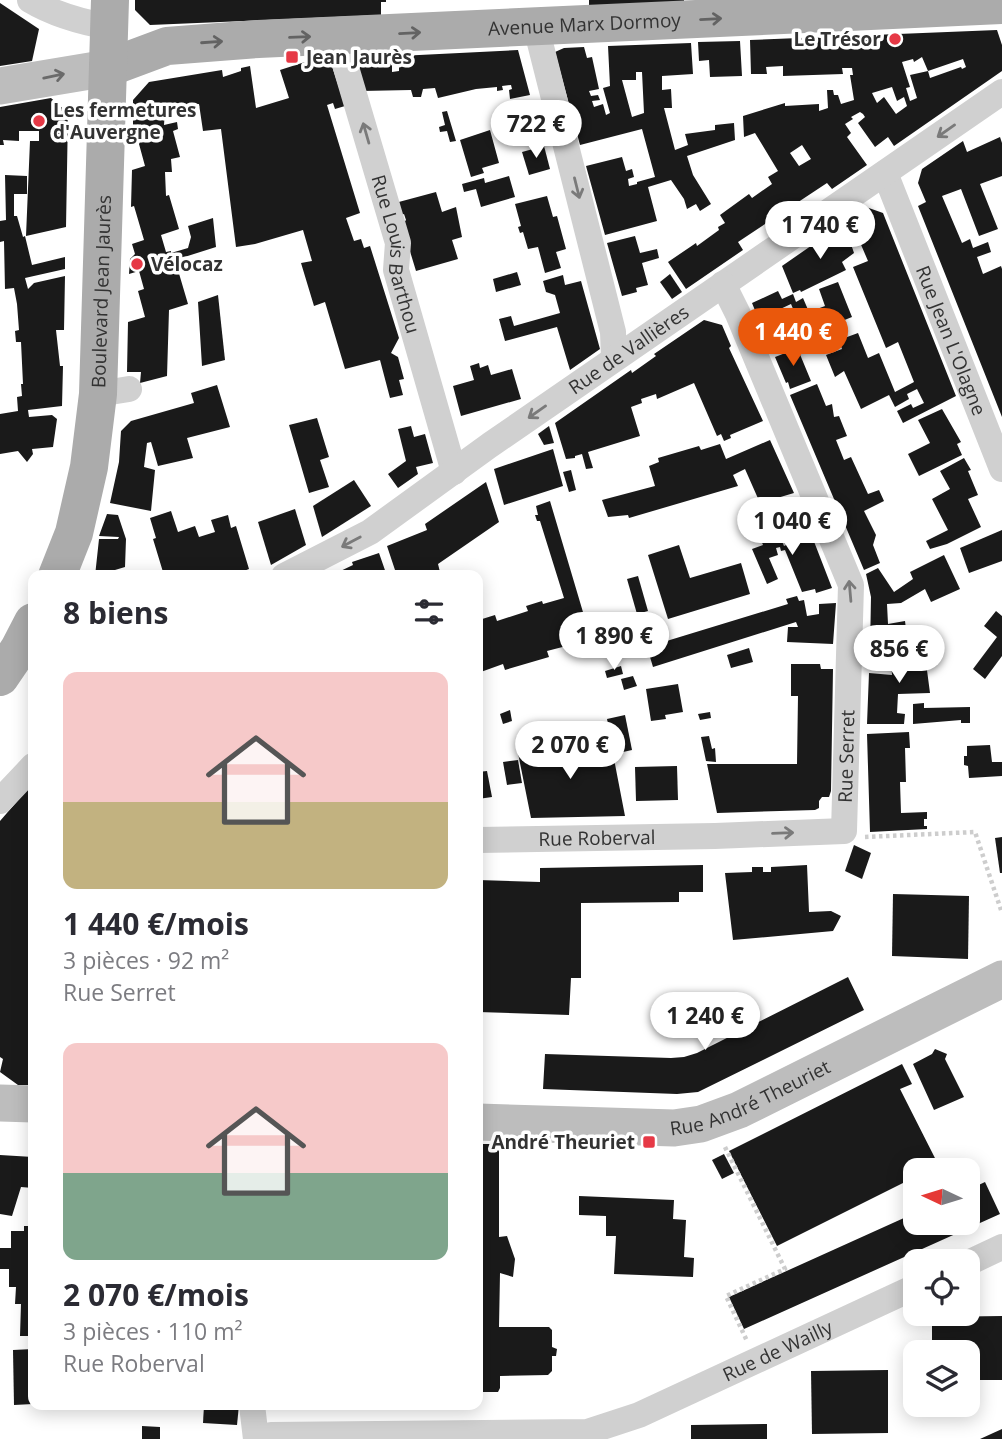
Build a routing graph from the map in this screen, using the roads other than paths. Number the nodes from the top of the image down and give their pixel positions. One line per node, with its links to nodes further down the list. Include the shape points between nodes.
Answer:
1 (30, 0): 4 (street, via 76,20)
2 (916, 5): 3 (main road, Avenue Marx Dormoy); 5 (main road, Avenue Marx Dormoy, one-way to 2)
3 (1002, 5)
4 (110, 13): 7 (main road, Avenue Marx Dormoy); 8 (main road, Boulevard Jean Jaurès)
5 (536, 27): 6 (main road, Avenue Marx Dormoy, one-way to 5); 13 (street, one-way to 13, via 613,332)
6 (342, 36): 7 (main road, Avenue Marx Dormoy, one-way to 6); 15 (street, Rue Louis Barthou, one-way to 6, via 396,270 398,243 342,54)
7 (167, 46): 8 (main road, Avenue Marx Dormoy)
8 (108, 68): 9 (street, Avenue Marx Dormoy, one-way to 8); 16 (main road, Boulevard Jean Jaurès, via 113,392)
9 (0, 86)
10 (1002, 92): 11 (street, Rue de Vallières, one-way to 11)
11 (885, 173): 12 (street, Rue de Vallières); 14 (street, Rue Jean L'Olagne)
12 (723, 284): 13 (street, Rue de Vallières); 20 (street, Rue Serret, one-way to 12, via 844,831 851,585)
13 (614, 359): 15 (street, Rue de Vallières, one-way to 15)
14 (1002, 468)
15 (454, 472): 17 (street, Rue de Vallières, one-way to 17, via 370,532)
16 (59, 570)
17 (296, 570)
18 (28, 771): 19 (street)
19 (0, 801)
20 (715, 836): 21 (street, Rue Roberval)
21 (483, 840)
22 (1002, 979): 25 (street, Rue André Theuriet, via 712,1121 656,1129)
23 (0, 1103): 24 (street)
24 (28, 1104)
25 (483, 1122)
26 (1002, 1247): 27 (street)
27 (980, 1257)
28 (903, 1293): 30 (street, Rue de Wailly, via 639,1415 587,1432 271,1435)
29 (253, 1410): 30 (street)
30 (256, 1439)

